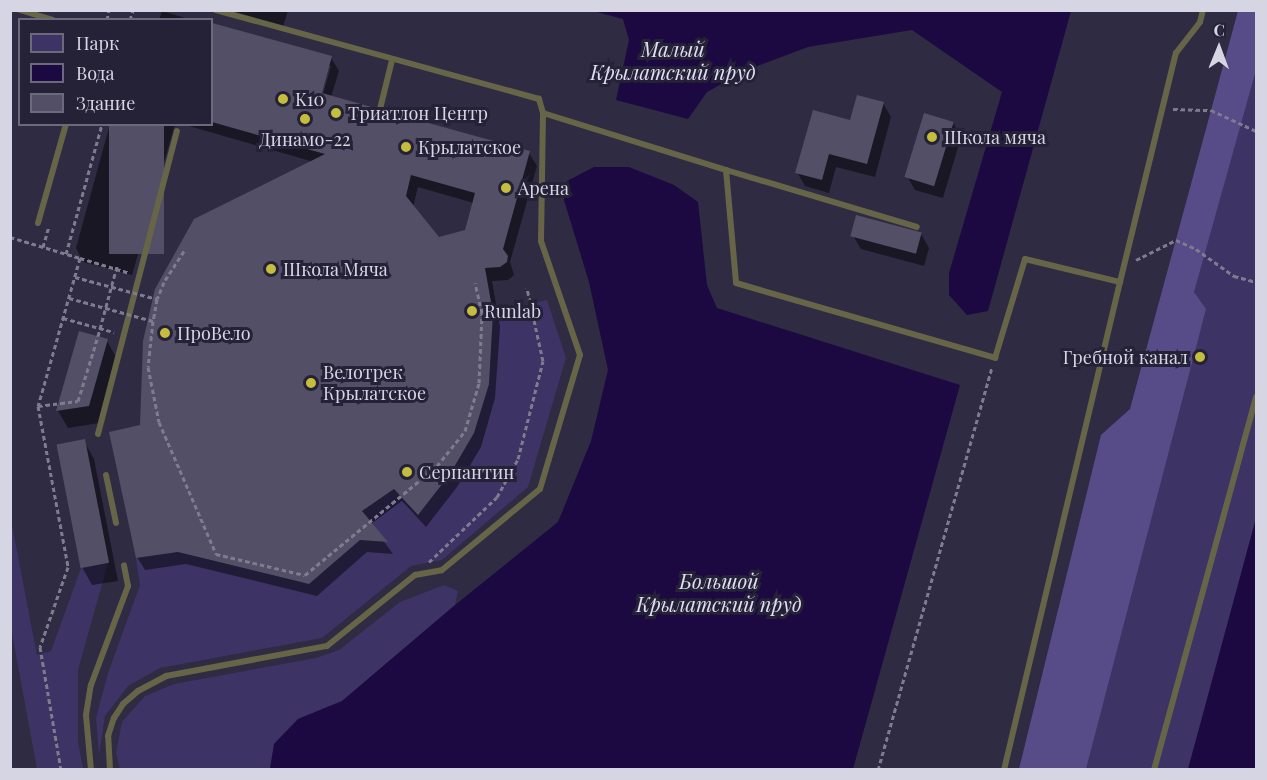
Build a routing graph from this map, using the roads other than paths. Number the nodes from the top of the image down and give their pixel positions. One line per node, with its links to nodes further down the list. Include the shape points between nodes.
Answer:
1 (20, 10): 4 (lane)
2 (215, 10): 5 (lane)
3 (1203, 10): 13 (lane, via 1200,22 1176,53)
4 (46, 18)
5 (392, 60): 6 (lane); 7 (lane, via 539,99)
6 (380, 109)
7 (543, 113): 10 (lane); 20 (lane, via 541,241 580,355 540,489 442,570 415,576 327,646 166,676 138,691 123,704 111,727)
8 (65, 126): 11 (lane)
9 (177, 131): 15 (lane)
10 (726, 170): 12 (lane); 13 (lane, via 736,283 995,358 1025,259)
11 (38, 223)
12 (917, 227)
13 (1120, 282): 21 (lane)
14 (1257, 396): 22 (lane)
15 (98, 434)
16 (106, 475): 17 (lane)
17 (116, 523)
18 (124, 565): 19 (lane, via 128,586 92,685 86,715)
19 (91, 770)
20 (110, 770)
21 (1004, 770)
22 (1154, 770)

